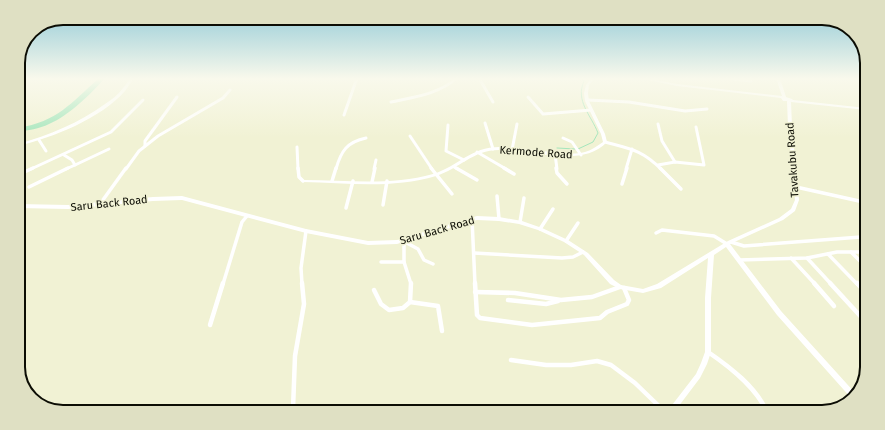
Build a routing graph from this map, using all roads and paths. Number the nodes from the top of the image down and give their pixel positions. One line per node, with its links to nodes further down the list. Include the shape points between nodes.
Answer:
1 (116, 98): 26 (main road, via 67,128)
2 (175, 98): 29 (street, via 145,141)
3 (223, 98): 29 (street)
4 (350, 98): 17 (street)
5 (406, 98): 12 (street)
6 (491, 98): 13 (street)
7 (529, 98): 16 (street, via 543,114)
8 (779, 98): 9 (main road)
9 (786, 99): 14 (main road); 58 (main road, Tavakubu Road)
10 (143, 100): 38 (street, via 111,132)
11 (588, 100): 15 (street, via 629,102 684,111); 16 (main road)
12 (391, 102)
13 (493, 102)
14 (860, 108)
15 (707, 109)
16 (589, 110): 27 (main road, via 604,130)
17 (344, 115)
18 (485, 123): 32 (street)
19 (448, 124): 41 (street, via 446,151)
20 (517, 124): 34 (street)
21 (658, 124): 42 (street, via 662,141)
22 (696, 127): 42 (street, via 704,165)
23 (410, 136): 48 (street)
24 (366, 138): 51 (street, via 357,139 343,148)
25 (564, 138): 39 (street, via 572,142)
26 (39, 140): 28 (main road); 35 (street)
27 (605, 142): 33 (street); 39 (main road, Kermode Road, via 593,151)
28 (25, 143)
29 (145, 146): 64 (street)
30 (297, 147): 50 (street, via 300,176)
31 (109, 149): 43 (street)
32 (493, 149): 34 (main road, Kermode Road); 36 (main road, Kermode Road)
33 (632, 149): 44 (street); 56 (street)
34 (512, 150): 37 (main road, Kermode Road)
35 (46, 151)
36 (477, 152): 41 (main road, Kermode Road); 47 (street)
37 (555, 154): 39 (main road, Kermode Road); 55 (street, via 557,173)
38 (64, 155): 43 (street); 46 (street)
39 (581, 155)
40 (376, 160): 54 (street)
41 (464, 160): 45 (main road, Kermode Road)
42 (675, 162): 44 (street)
43 (75, 164): 57 (street)
44 (658, 164): 59 (street)
45 (454, 167): 48 (main road, Kermode Road); 49 (street)
46 (25, 173)
47 (514, 174)
48 (436, 175): 53 (main road, Kermode Road); 60 (street)
49 (477, 180)
50 (303, 181): 51 (main road, Kermode Road)
51 (332, 181): 52 (main road, Kermode Road)
52 (353, 181): 54 (main road, Kermode Road); 67 (street)
53 (386, 181): 54 (main road, Kermode Road); 65 (street)
54 (372, 182)
55 (567, 184)
56 (622, 184)
57 (29, 187)
58 (796, 187): 63 (street); 80 (main road, Tavakubu Road, via 797,200 790,214)
59 (682, 189)
60 (452, 194)
61 (497, 196): 71 (street)
62 (524, 198): 72 (street)
63 (859, 201)
64 (100, 204): 66 (main road, Saru Back Road, via 68,208); 69 (main road, Saru Back Road, via 182,198)
65 (383, 205)
66 (25, 206)
67 (346, 208)
68 (553, 209): 74 (street)
69 (247, 216): 75 (main road, Saru Back Road); 103 (street, via 242,222)
70 (472, 219): 71 (main road, Saru Back Road); 78 (main road, Saru Back Road); 84 (street)
71 (499, 219): 72 (main road, Saru Back Road)
72 (520, 222): 74 (main road, Saru Back Road)
73 (578, 223): 79 (street)
74 (540, 229): 79 (main road, Saru Back Road)
75 (306, 232): 78 (main road, Saru Back Road, via 368,243); 108 (street, via 301,268 304,304 295,356)
76 (656, 232): 80 (street, via 662,230 714,236)
77 (860, 238): 80 (street, via 744,246)
78 (404, 241): 92 (street); 93 (street, via 418,249 424,260)
79 (566, 241): 81 (main road, Saru Back Road)
80 (729, 243): 85 (main road, Tavakubu Road); 89 (main road)
81 (583, 252): 84 (street, via 562,258); 94 (main road, Saru Back Road, via 612,282)
82 (851, 252): 83 (street); 86 (street); 90 (street)
83 (860, 252)
84 (474, 253): 97 (street)
85 (711, 254): 94 (main road, via 660,286 643,291); 105 (main road)
86 (828, 254): 88 (street); 95 (street)
87 (791, 258): 88 (street); 89 (street); 101 (street)
88 (807, 258): 102 (street)
89 (739, 260): 107 (main road, via 779,313)
90 (860, 261)
91 (381, 262): 92 (street)
92 (404, 262): 100 (street, via 411,284)
93 (433, 264)
94 (622, 287): 97 (street, via 629,300 628,304 607,312 600,318 532,325 480,318 477,315); 99 (street, via 592,297)
95 (860, 287)
96 (374, 290): 100 (street, via 380,304 389,310 403,308)
97 (475, 292): 99 (street, via 515,293)
98 (508, 300): 99 (street, via 546,304)
99 (561, 300)
100 (410, 302): 104 (street, via 438,306)
101 (834, 306)
102 (860, 316)
103 (210, 325)
104 (442, 331)
105 (708, 352): 110 (main road, via 698,376); 111 (street, via 736,374)
106 (510, 360): 109 (street, via 546,365 597,361 611,365)
107 (851, 392)
108 (293, 405)
109 (658, 405)
110 (676, 405)
111 (764, 405)

